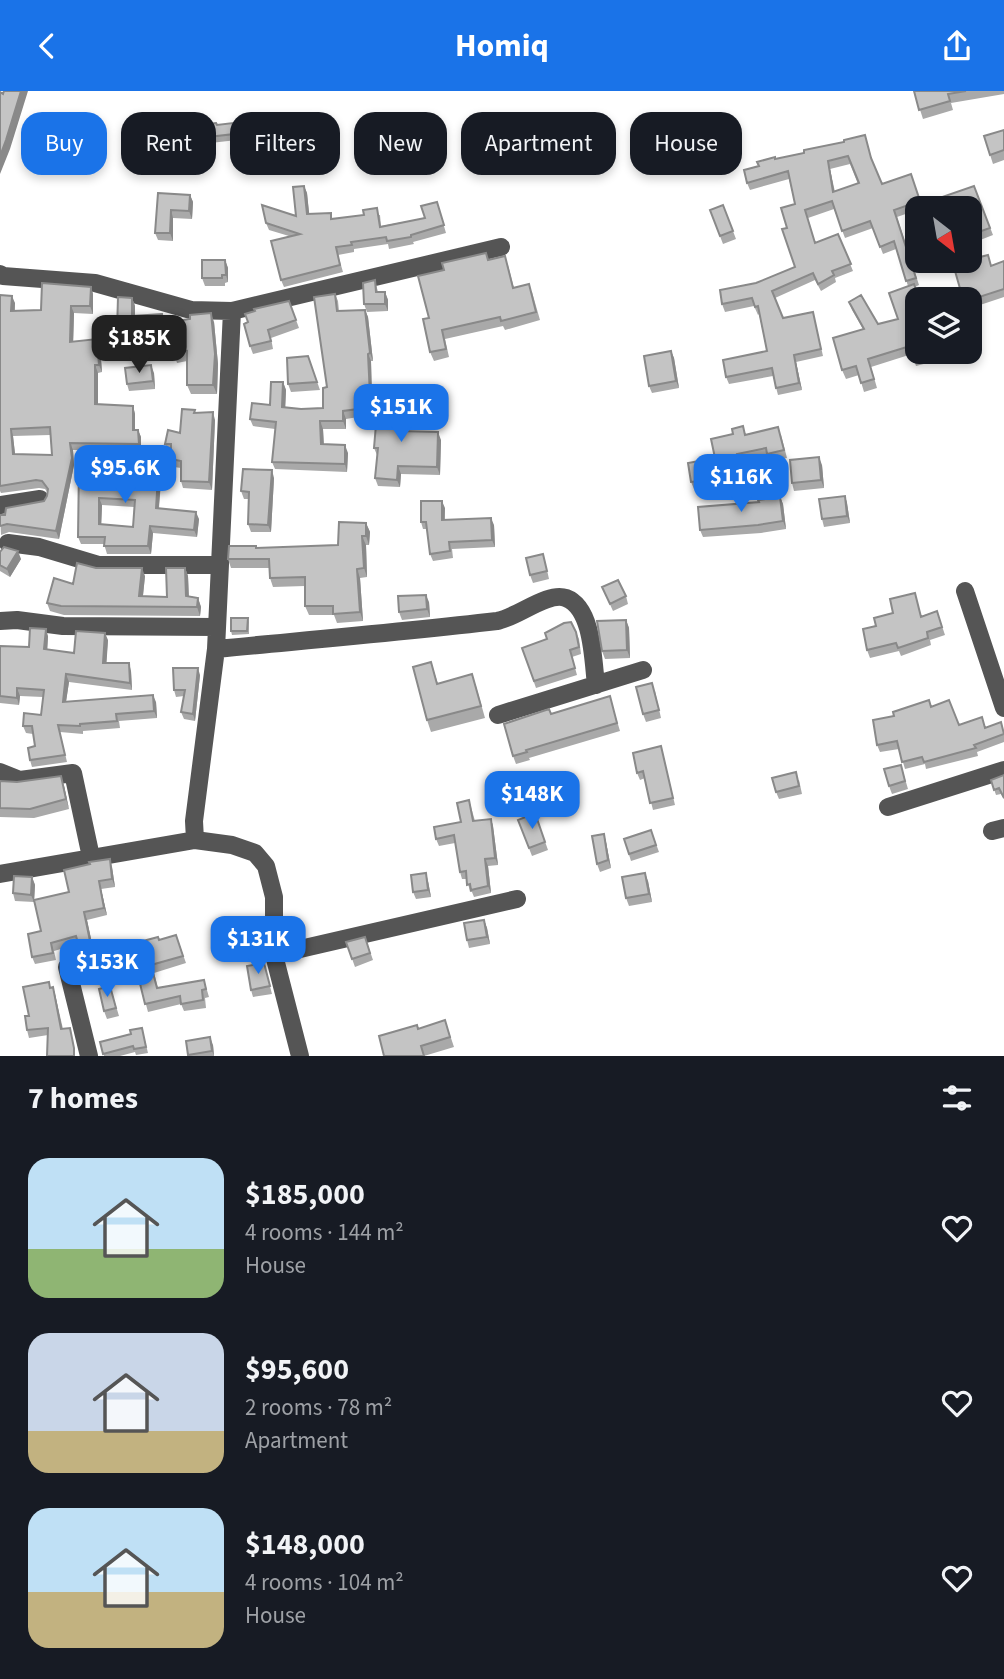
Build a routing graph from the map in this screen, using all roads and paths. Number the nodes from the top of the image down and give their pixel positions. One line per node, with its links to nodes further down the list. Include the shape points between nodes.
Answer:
1 (501, 247): 3 (street)
2 (0, 274): 3 (street, via 95,282 191,310)
3 (232, 311): 7 (street)
4 (40, 499): 5 (street)
5 (0, 505)
6 (8, 543): 7 (street, via 99,565)
7 (220, 565): 10 (street)
8 (965, 591): 14 (street)
9 (0, 621): 10 (street)
10 (216, 627): 11 (street)
11 (216, 649): 13 (street, via 502,620 564,597 575,603 589,625); 19 (street)
12 (643, 670): 13 (street)
13 (596, 685): 15 (street)
14 (1004, 708)
15 (498, 715)
16 (1004, 770): 18 (street)
17 (0, 772): 20 (street, via 19,780 74,773)
18 (888, 807)
19 (195, 840): 20 (street); 23 (street, via 255,853 266,866 274,897)
20 (91, 857): 21 (street)
21 (0, 874)
22 (517, 899): 23 (street)
23 (274, 955): 26 (street)
24 (67, 967): 25 (street)
25 (89, 1056)
26 (300, 1056)

